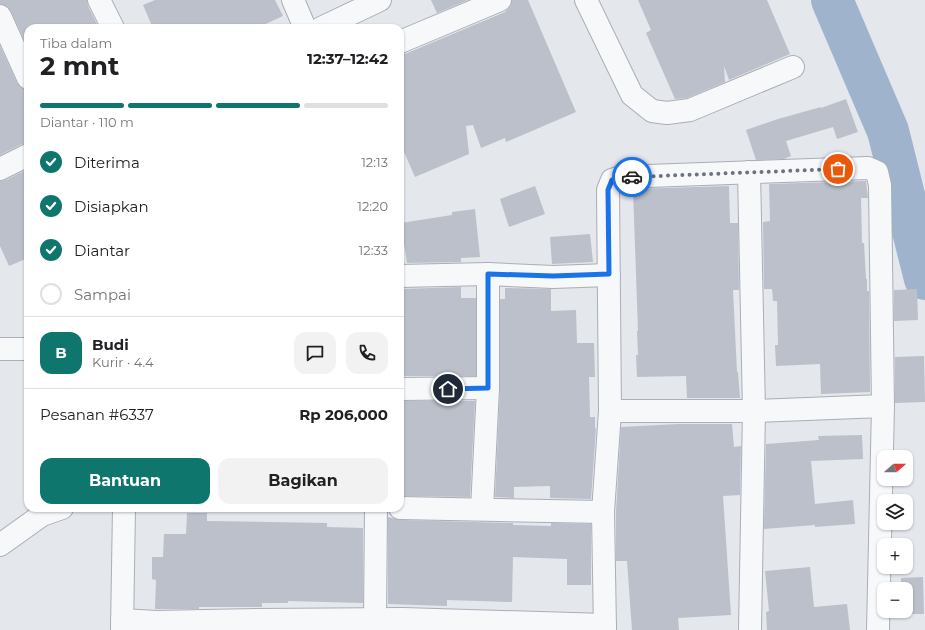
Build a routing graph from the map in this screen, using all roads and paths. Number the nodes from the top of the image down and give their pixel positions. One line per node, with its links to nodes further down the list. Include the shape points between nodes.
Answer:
1 (99, 0): 7 (street)
2 (293, 0): 8 (street)
3 (380, 0): 9 (street)
4 (500, 0): 10 (street)
5 (586, 0): 11 (street, via 632,95 652,111 667,113 690,110)
6 (0, 16): 12 (street)
7 (111, 24)
8 (303, 24)
9 (329, 24)
10 (404, 40)
11 (793, 67)
12 (24, 69)
13 (24, 157): 14 (street)
14 (0, 169)
15 (749, 172): 17 (street, via 621,177 612,180 608,190); 23 (street, via 868,168 877,172 880,185); 25 (street)
16 (488, 274): 17 (street); 18 (street); 21 (street)
17 (609, 274): 24 (street)
18 (404, 276)
19 (0, 349): 20 (street)
20 (24, 349)
21 (488, 388): 22 (street); 27 (street)
22 (404, 389)
23 (883, 406): 25 (street); 39 (street)
24 (610, 411): 25 (street); 31 (street)
25 (754, 411): 38 (street)
26 (404, 508): 27 (street)
27 (482, 510): 31 (street)
28 (51, 512): 32 (street, via 42,515)
29 (124, 512): 34 (street)
30 (376, 512): 33 (street)
31 (603, 512): 37 (street)
32 (0, 545)
33 (375, 619): 35 (street); 36 (street)
34 (122, 625): 35 (street, via 156,622)
35 (260, 625)
36 (481, 625): 37 (street)
37 (605, 628)
38 (750, 630)
39 (878, 630)

